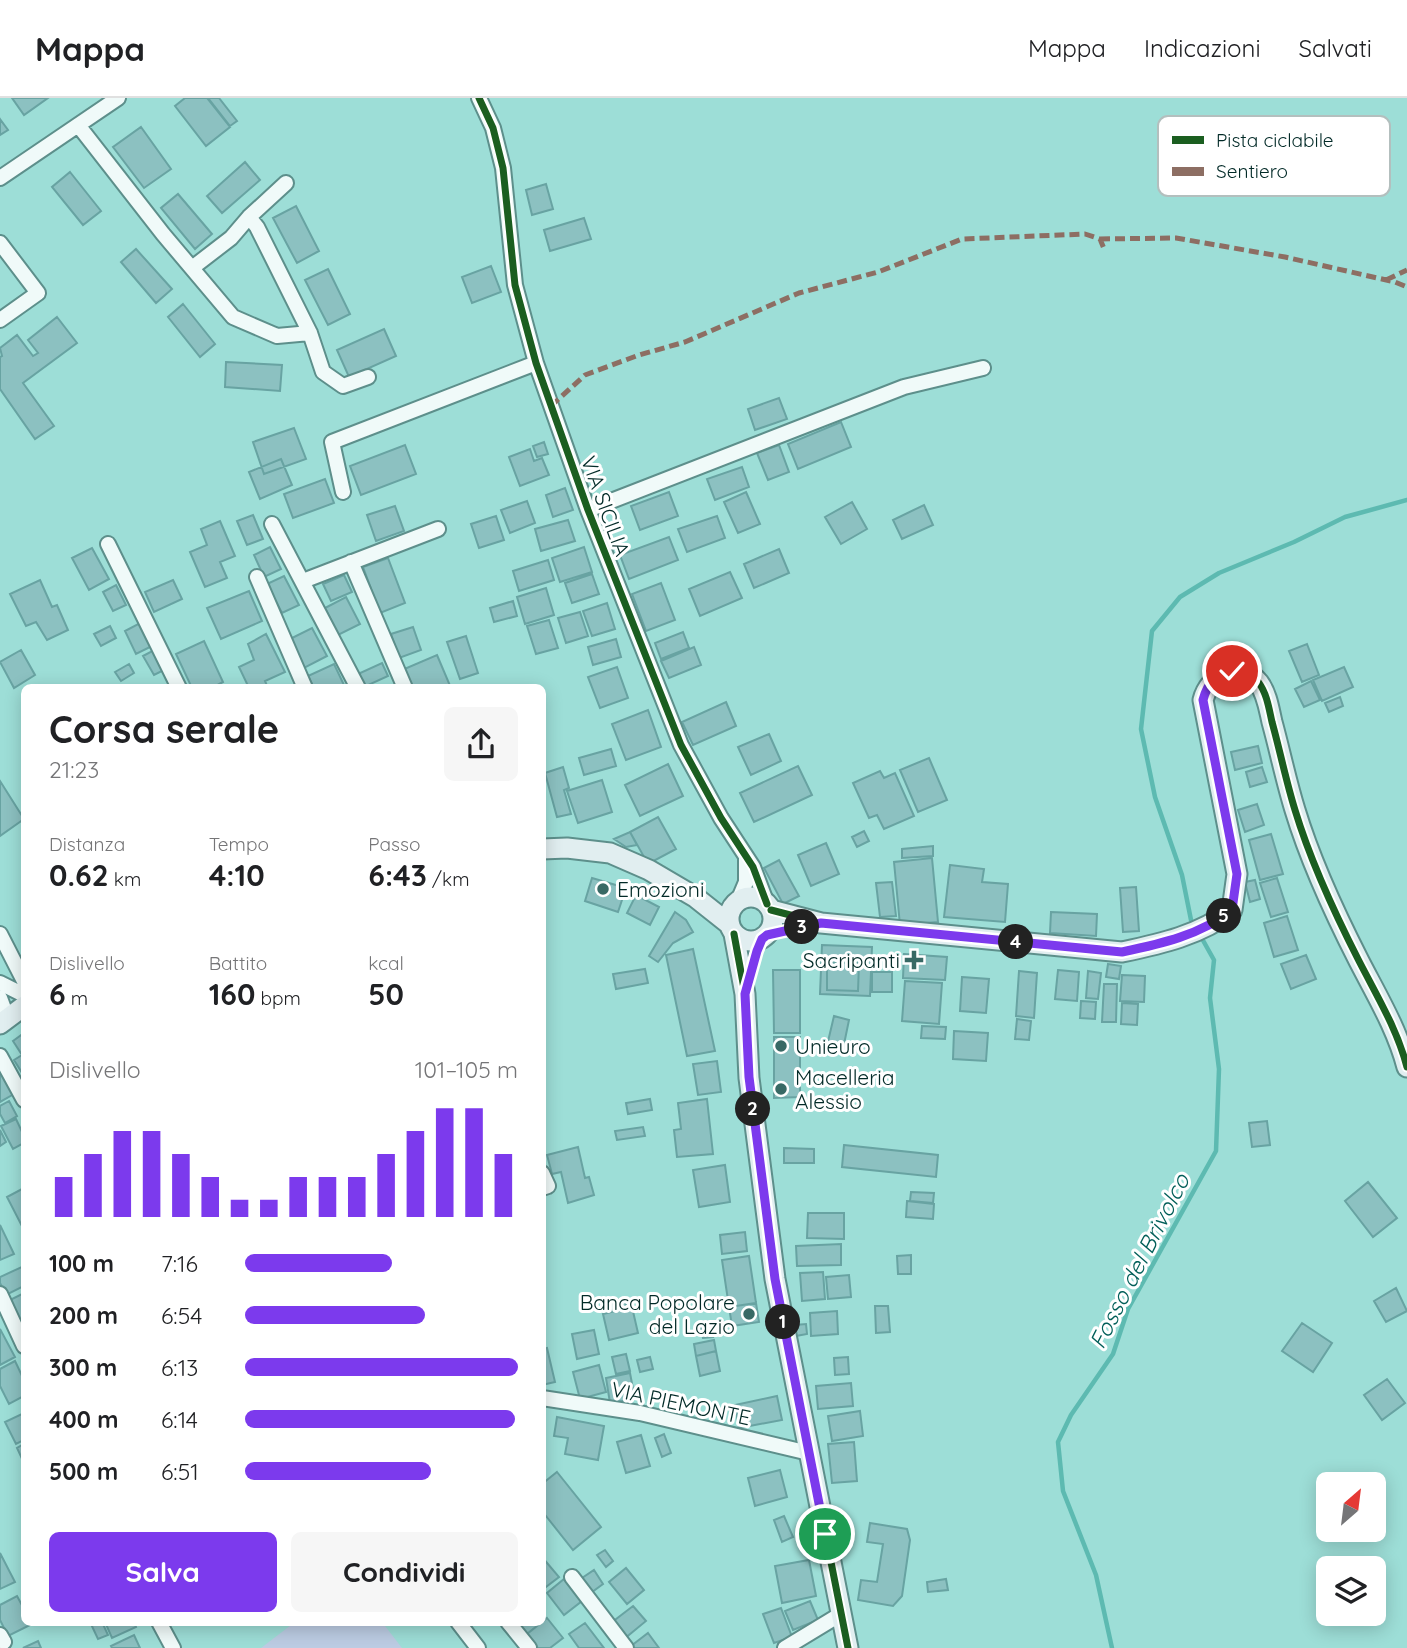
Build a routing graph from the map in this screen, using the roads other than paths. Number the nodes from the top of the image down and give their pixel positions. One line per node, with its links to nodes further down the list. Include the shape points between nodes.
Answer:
1 (118, 98): 3 (street)
2 (479, 98): 11 (street, VIA SICILIA, via 494,128 503,168 515,285)
3 (78, 125): 4 (street); 8 (street)
4 (0, 178)
5 (286, 183): 6 (street)
6 (249, 217): 8 (street, via 231,238); 10 (street)
7 (0, 243): 9 (street, via 38,293)
8 (192, 268): 10 (street, via 233,317 277,336)
9 (0, 320)
10 (310, 333): 13 (street, via 323,372 343,386)
11 (536, 363): 14 (street, via 332,442); 15 (street, VIA SICILIA)
12 (984, 368): 15 (street, via 904,387)
13 (368, 377)
14 (343, 492)
15 (588, 510): 27 (street, VIA SICILIA, via 681,745)
16 (272, 524): 21 (street)
17 (438, 528): 19 (street)
18 (108, 544): 22 (street)
19 (351, 562): 21 (street); 25 (street)
20 (257, 577): 23 (street)
21 (303, 581): 24 (street)
22 (177, 684)
23 (302, 684)
24 (356, 684)
25 (403, 684)
26 (546, 849): 28 (street, via 611,853)
27 (745, 855): 29 (street, via 748,875); 30 (street, VIA SICILIA)
28 (695, 897): 29 (street); 32 (street)
29 (737, 902): 30 (street, via 750,897); 32 (street, via 729,913)
30 (769, 907): 31 (street); 34 (street, via 773,921)
31 (821, 923): 34 (street); 42 (street, via 1122,952 1168,943 1219,920 1232,910 1237,874 1203,700 1215,678 1238,671 1255,679 1266,695 1295,810 1324,891 1400,1040)
32 (731, 929): 34 (street, via 744,941); 38 (street)
33 (0, 934): 35 (street)
34 (765, 937): 38 (street)
35 (21, 975)
36 (0, 983): 37 (street)
37 (21, 994)
38 (745, 994): 47 (street, via 749,1077 775,1279)
39 (21, 1007): 40 (street)
40 (2, 1013)
41 (0, 1056): 43 (street)
42 (1407, 1067)
43 (21, 1094)
44 (0, 1294): 45 (street)
45 (21, 1340)
46 (546, 1399): 47 (street, VIA PIEMONTE, via 640,1413)
47 (809, 1453): 49 (street)
48 (572, 1577): 56 (street)
49 (841, 1614): 57 (street); 58 (street)
50 (161, 1626): 53 (street)
51 (461, 1626): 54 (street)
52 (511, 1626): 55 (street)
53 (173, 1648)
54 (478, 1648)
55 (529, 1648)
56 (626, 1648)
57 (785, 1648)
58 (848, 1648)

